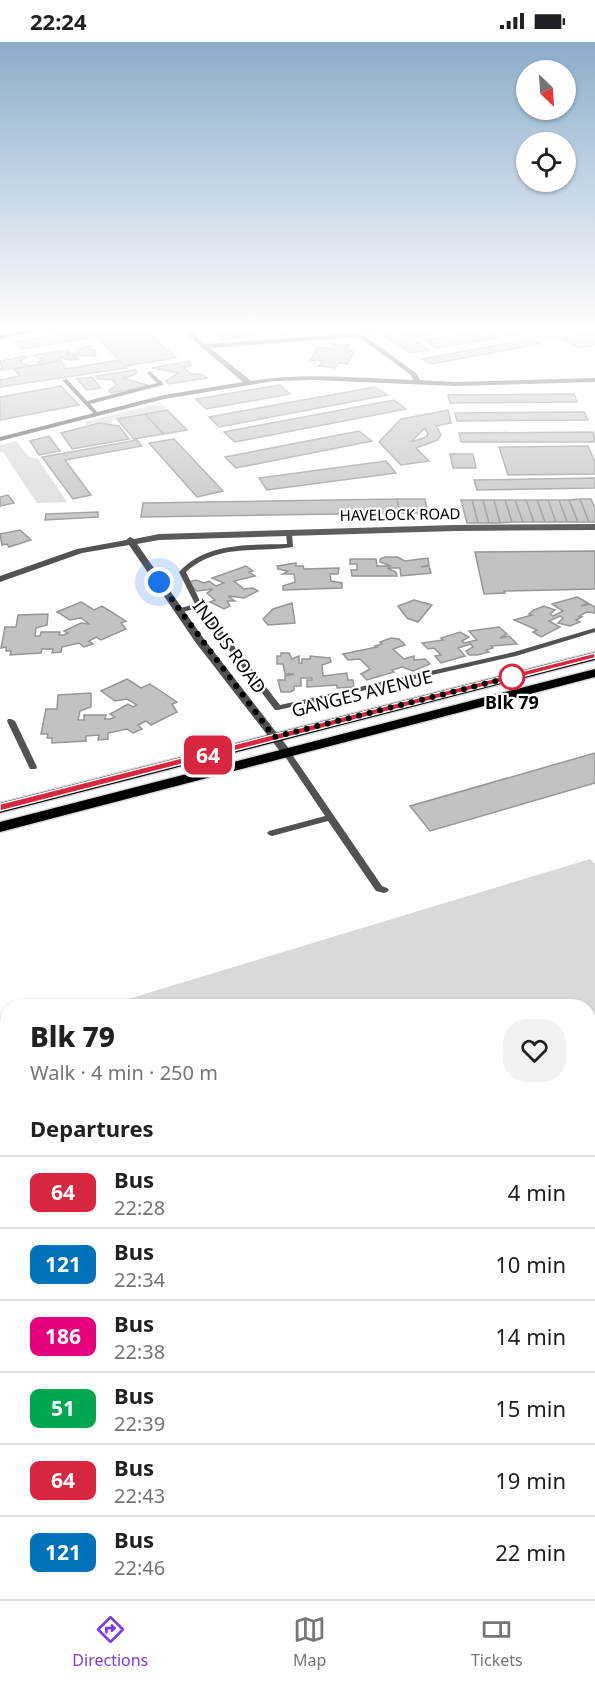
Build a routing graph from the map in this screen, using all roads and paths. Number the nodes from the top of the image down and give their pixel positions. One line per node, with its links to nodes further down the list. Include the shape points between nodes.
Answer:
1 (84, 401): 4 (lane)
2 (95, 401): 4 (lane)
3 (149, 401): 5 (street)
4 (86, 403): 5 (lane)
5 (96, 414): 6 (street)
6 (0, 439)
7 (595, 527): 8 (street, HAVELOCK ROAD)
8 (289, 533): 9 (street, HAVELOCK ROAD); 12 (lane, via 291,546 224,550 191,562 182,573)
9 (132, 543): 10 (street, HAVELOCK ROAD, via 80,551); 11 (street, HAVELOCK ROAD); 13 (street, INDUS ROAD)
10 (0, 579)
11 (0, 588)
12 (200, 605): 13 (lane); 14 (lane, via 275,706 282,709 516,654)
13 (180, 611): 18 (street, INDUS ROAD)
14 (595, 630)
15 (595, 656): 18 (main road, GANGES AVENUE)
16 (595, 673): 19 (main road)
17 (11, 721): 20 (lane)
18 (274, 737): 19 (street, INDUS ROAD); 21 (main road, GANGES AVENUE)
19 (286, 752): 22 (lane, INDUS ROAD); 23 (main road)
20 (33, 767)
21 (0, 808)
22 (329, 818): 24 (lane); 25 (lane, INDUS ROAD, via 379,889)
23 (0, 827)
24 (272, 833)
25 (384, 890)

